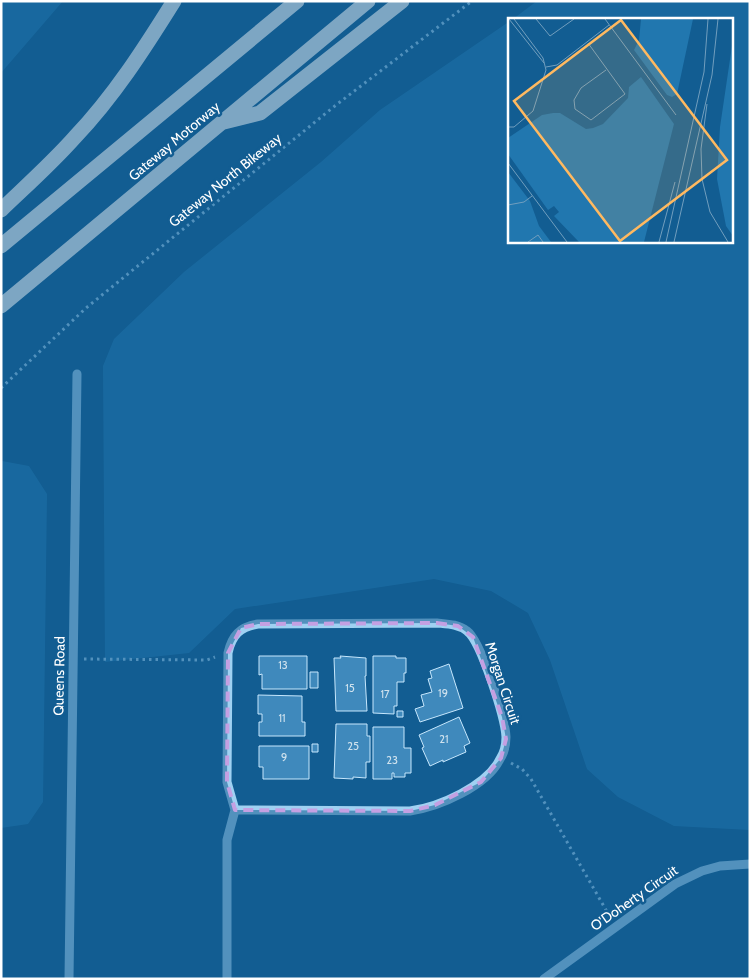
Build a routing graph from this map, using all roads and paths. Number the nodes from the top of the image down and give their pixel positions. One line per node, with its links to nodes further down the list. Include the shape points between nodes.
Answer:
1 (174, 1): 7 (highway, via 106,101 76,137)
2 (297, 1): 8 (highway, Gateway Motorway)
3 (368, 1): 6 (highway, Gateway Motorway)
4 (402, 1): 6 (highway, via 260,113)
5 (472, 1): 11 (path, Gateway North Bikeway, via 336,105 92,303)
6 (220, 123): 9 (highway, Gateway Motorway)
7 (1, 210)
8 (1, 246)
9 (1, 306)
10 (77, 374): 13 (street, Queens Road)
11 (1, 388)
12 (228, 653): 13 (path, via 207,660); 14 (street, Morgan Circuit, via 237,632 258,624 437,623 458,626 477,643 487,672 505,729); 15 (street, Morgan Circuit, via 227,782)
13 (73, 659): 18 (street, Queens Road)
14 (501, 758): 15 (street, Morgan Circuit, via 482,782 423,809); 17 (path, via 522,769 531,779)
15 (235, 810): 19 (street, via 227,840)
16 (750, 864): 17 (street, O'Doherty Circuit, via 720,866 688,877)
17 (616, 927): 20 (street, O'Doherty Circuit)
18 (69, 979)
19 (227, 979)
20 (544, 979)

